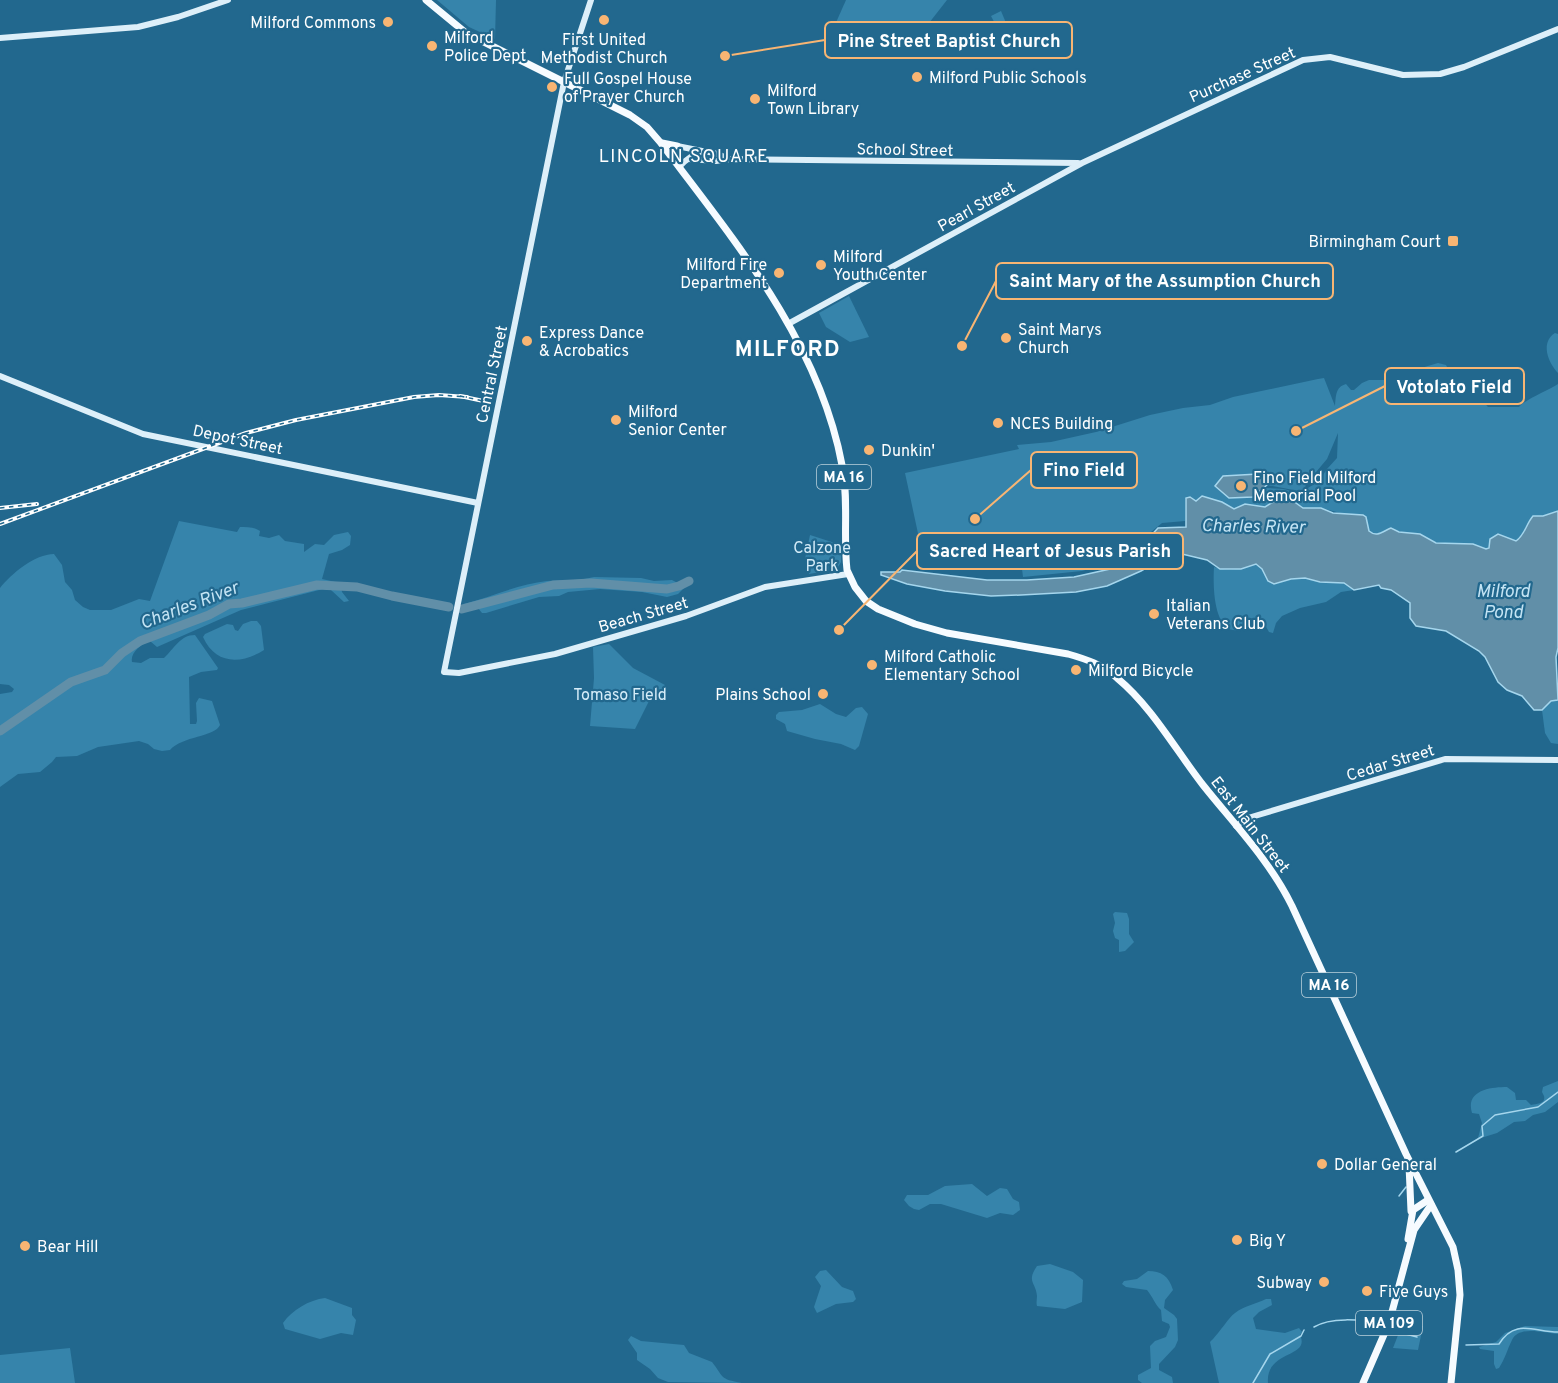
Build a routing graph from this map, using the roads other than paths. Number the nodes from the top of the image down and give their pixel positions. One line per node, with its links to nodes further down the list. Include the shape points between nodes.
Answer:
1 (228, 0): 5 (main road, via 138,27)
2 (426, 0): 6 (main road, MA 16, via 466,33)
3 (591, 0): 6 (main road, Central Street)
4 (1558, 29): 12 (main road, Purchase Street, via 1440,74 1402,75 1330,57 1303,60)
5 (0, 38)
6 (564, 82): 7 (main road, MA 16, via 637,119); 16 (main road, Central Street)
7 (660, 142): 8 (main road); 13 (main road, MA 16)
8 (677, 146): 9 (main road, School Street)
9 (706, 152): 10 (main road); 11 (main road, School Street)
10 (689, 159): 11 (main road, School Street); 13 (main road)
11 (728, 159): 12 (main road, School Street)
12 (1082, 163): 14 (main road, Pearl Street)
13 (679, 167): 14 (main road, MA 16, via 756,270)
14 (788, 324): 17 (main road, MA 16, via 815,378 839,451 847,500)
15 (0, 376): 16 (main road, Depot Street, via 139,433)
16 (478, 502): 18 (main road, Central Street)
17 (848, 574): 18 (main road, Beach Street, via 760,588 686,616 555,654 459,674); 20 (main road, East Main Street / MA 16, via 868,602 915,624 1068,654 1106,669 1138,699)
18 (444, 672)
19 (1558, 760): 20 (main road, Cedar Street, via 1440,760 1248,818)
20 (1236, 826): 21 (main road, East Main Street / MA 16, via 1285,891)
21 (1406, 1154): 22 (main road, East Main Street / MA 16); 23 (main road, via 1411,1186)
22 (1430, 1203): 23 (main road, via 1415,1208); 24 (main road, MA 109, via 1415,1227); 26 (main road, East Main Street / MA 16, via 1451,1242 1459,1276 1460,1309)
23 (1410, 1219): 24 (main road, MA 109)
24 (1405, 1260): 25 (main road, MA 109, via 1389,1323)
25 (1363, 1383)
26 (1451, 1383)

